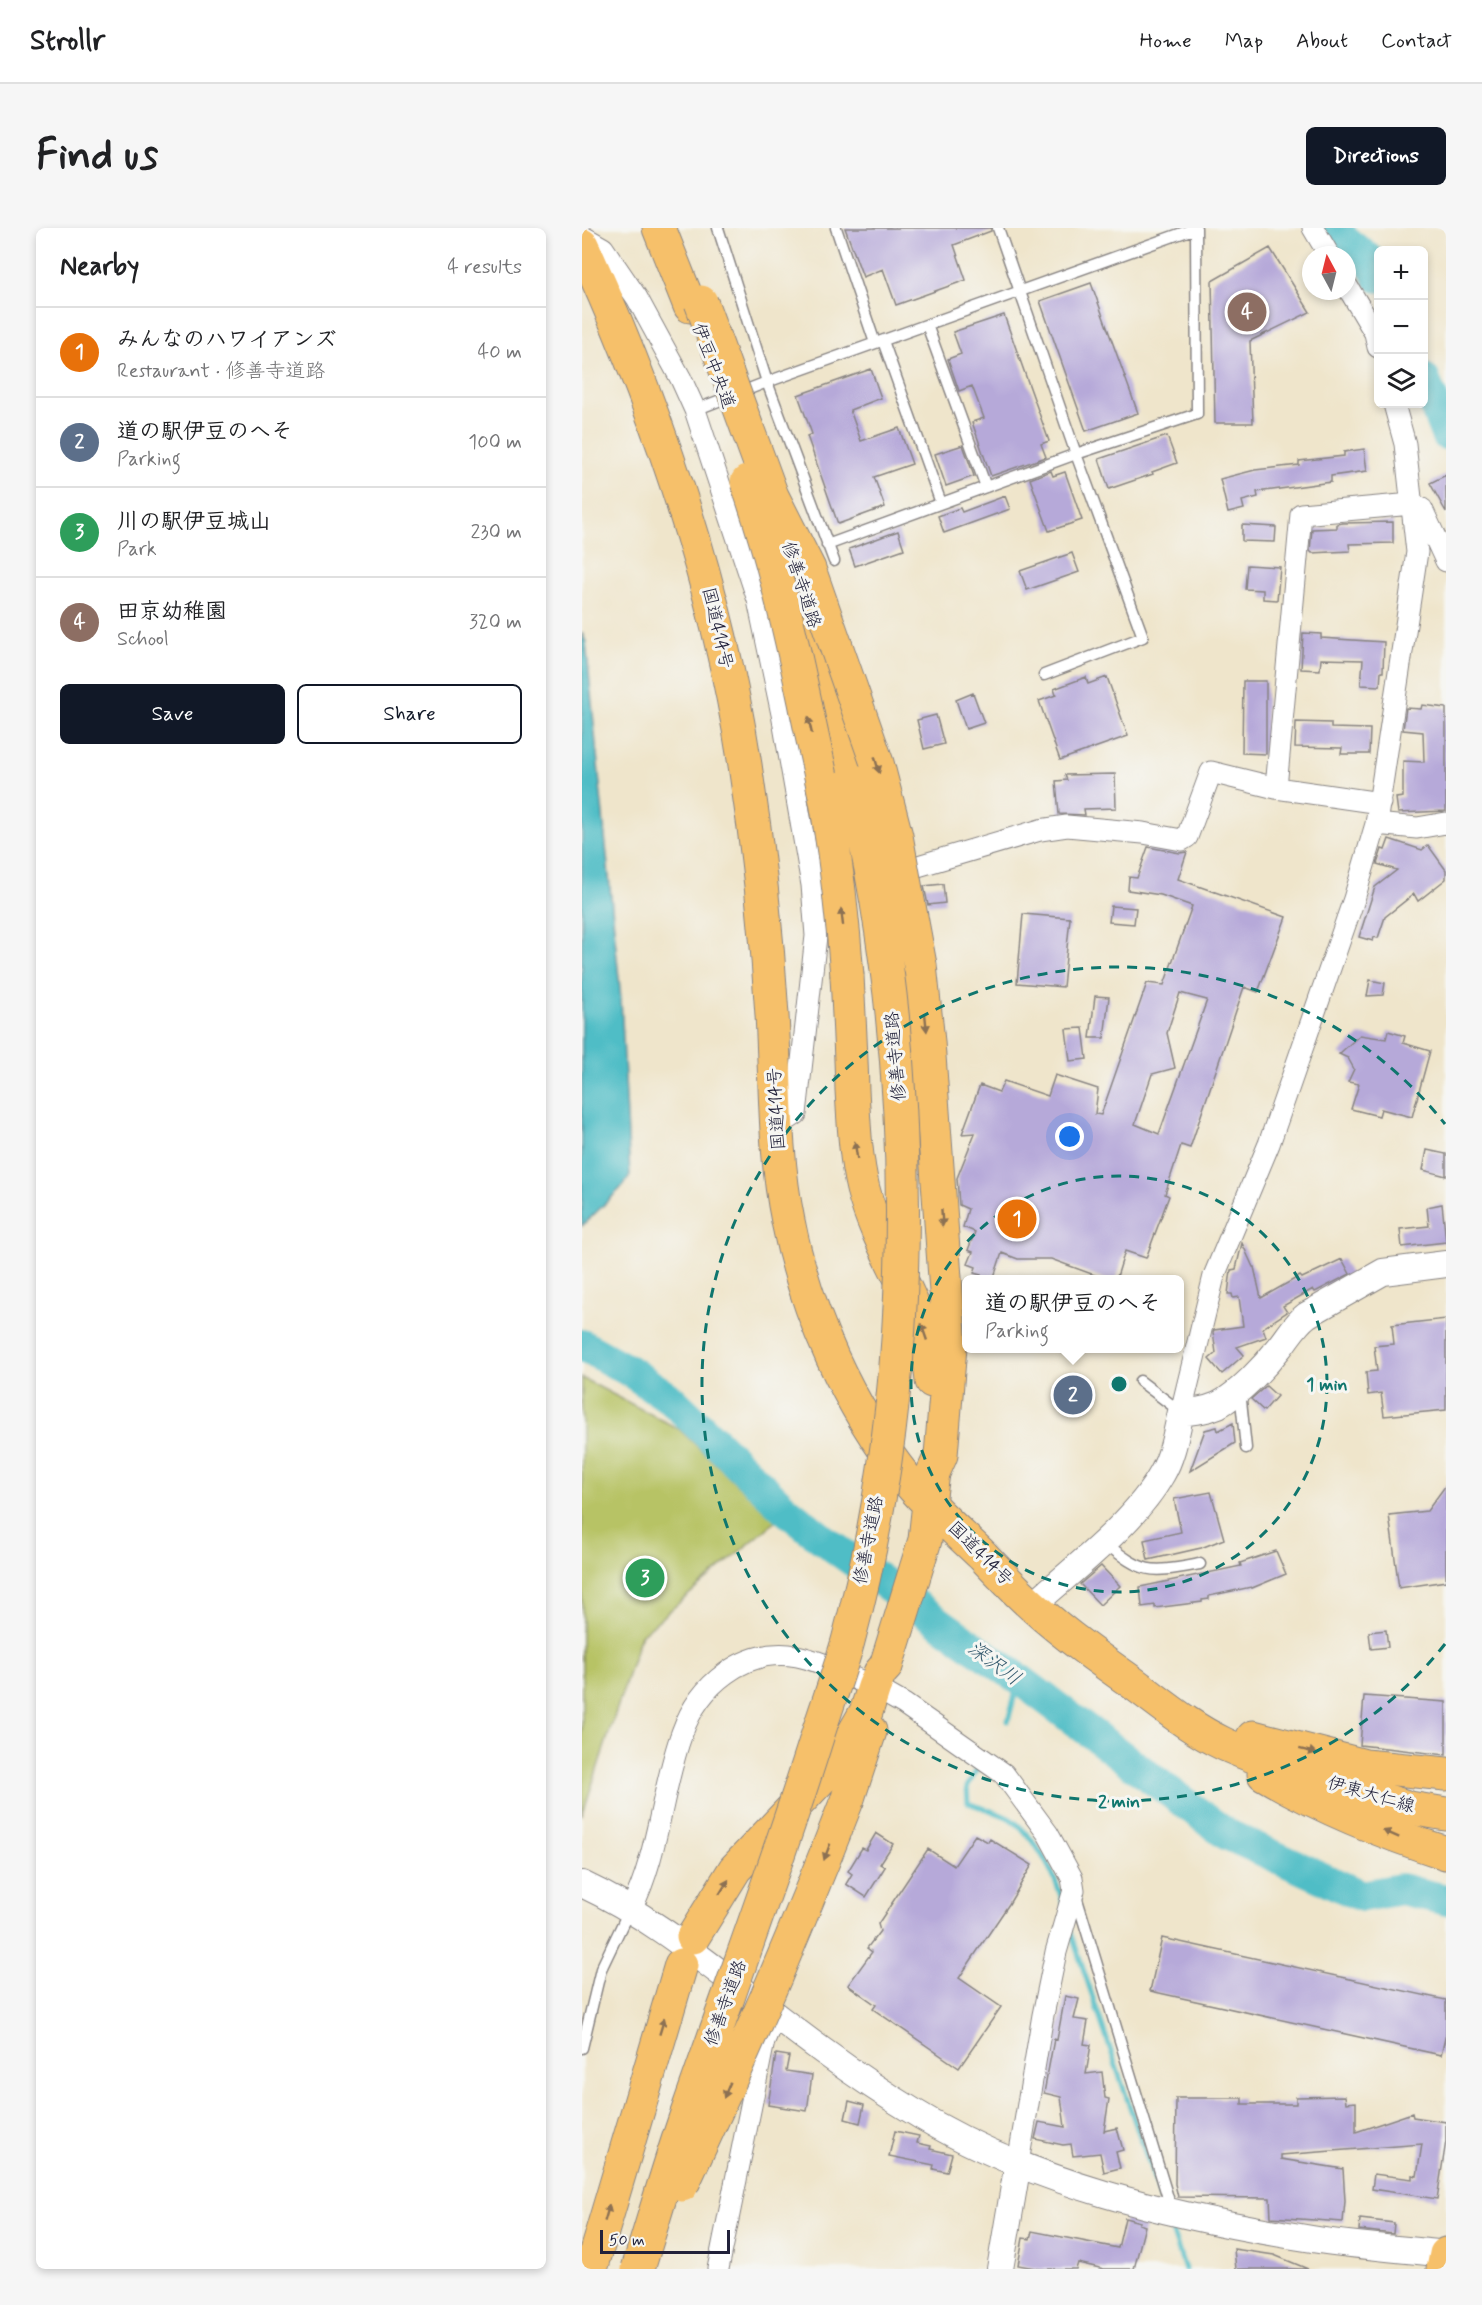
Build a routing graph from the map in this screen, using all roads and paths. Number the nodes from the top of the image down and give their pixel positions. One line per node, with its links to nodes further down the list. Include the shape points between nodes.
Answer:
1 (659, 228): 12 (main road, 伊豆中央道)
2 (670, 228): 12 (main road, 伊豆中央道)
3 (718, 228): 17 (lane)
4 (836, 228): 15 (lane)
5 (998, 228): 10 (lane)
6 (1313, 228): 9 (street)
7 (582, 236): 19 (street, via 603,248 637,298)
8 (582, 245): 34 (main road, 国道414号, via 657,426 714,611 745,763 763,899)
9 (1324, 246)
10 (1020, 292): 13 (lane); 20 (lane); 20 (lane, via 1196,228 1197,414)
11 (1355, 300): 14 (street)
12 (695, 304): 16 (main road, 伊豆中央道); 22 (main road, 伊豆中央道, bridge)
13 (927, 325): 15 (lane); 21 (lane)
14 (1374, 331)
15 (879, 342): 17 (lane); 23 (lane)
16 (712, 364): 22 (main road, 伊豆中央道); 40 (main road, one-way to 16, bridge, via 933,1394 927,1342 874,1220 855,1146 844,926 828,812 770,554 726,426)
17 (767, 382): 19 (lane); 25 (lane)
18 (1395, 408): 24 (street, via 1405,444)
19 (695, 410): 33 (street, via 758,600)
20 (1076, 454): 21 (lane); 28 (lane, via 1143,637)
21 (986, 487): 23 (lane)
22 (768, 500): 40 (main road, one-way to 40, bridge, via 809,569 877,763 896,836 920,965 950,1347 940,1455); 60 (main road, 修善寺道路, bridge, via 805,596 836,701 878,908 901,1115 902,1230 895,1360 870,1545 848,1642 784,1842 688,2111)
23 (942, 503): 25 (lane)
24 (1412, 504): 27 (street, via 1422,509); 29 (street, via 1300,514); 30 (street, via 1416,571)
25 (826, 544): 26 (lane)
26 (834, 561)
27 (1446, 561)
28 (1044, 675)
29 (1276, 788): 30 (street); 33 (street, via 1211,772 1187,837 1182,840 1067,826 1040,830 918,866)
30 (1380, 803): 31 (street)
31 (1376, 824): 32 (street, via 1417,828); 38 (street, via 1269,1144 1214,1276)
32 (1446, 824)
33 (812, 885): 34 (street, via 816,936 799,1095 796,1114)
34 (778, 1126): 40 (main road, 国道414号, via 788,1222 825,1341 870,1426 910,1483)
35 (1446, 1264): 37 (street, via 1383,1272 1307,1315)
36 (1140, 1381): 38 (lane)
37 (1240, 1388): 38 (street, via 1218,1404); 39 (lane)
38 (1181, 1412): 41 (street, via 1171,1455 1162,1474)
39 (1246, 1448)
40 (931, 1488): 43 (main road, 国道414号); 44 (main road, via 925,1540)
41 (1103, 1542): 42 (lane, via 1125,1559 1153,1571); 43 (street)
42 (1200, 1564)
43 (1032, 1606): 45 (main road, 国道414号)
44 (881, 1682): 52 (street, via 904,1704 1004,1774 1065,1862 1072,1878); 53 (street, via 798,1656 778,1655 744,1663 715,1680 682,1732 647,1867); 59 (main road, one-way to 44, via 687,1951 735,1869 832,1766); 60 (main road, one-way to 60, bridge, via 848,1798 804,1912 726,2092)
45 (1154, 1698): 46 (main road, 国道414号); 48 (main road, one-way to 48, via 1201,1713 1250,1736 1365,1766)
46 (1222, 1743): 47 (main road, 国道414号); 50 (main road, one-way to 46, via 1407,1841 1292,1790 1248,1766)
47 (1298, 1773): 49 (main road, 伊東大仁線, via 1410,1808)
48 (1446, 1774)
49 (1446, 1814)
50 (1446, 1853)
51 (582, 1884): 53 (street, via 608,1896)
52 (1072, 1896): 56 (street, via 1043,2015); 57 (lane)
53 (628, 1915): 54 (street, via 673,1937); 55 (lane, via 601,1969)
54 (777, 2016): 56 (street, via 912,2111); 61 (street, via 764,2041)
55 (582, 2048)
56 (1018, 2163): 57 (street, via 1088,2188); 62 (street)
57 (1172, 2211): 58 (street, via 1315,2240)
58 (1446, 2254): 63 (main road)
59 (591, 2269)
60 (640, 2269)
61 (718, 2269)
62 (1000, 2269)
63 (1443, 2269)

